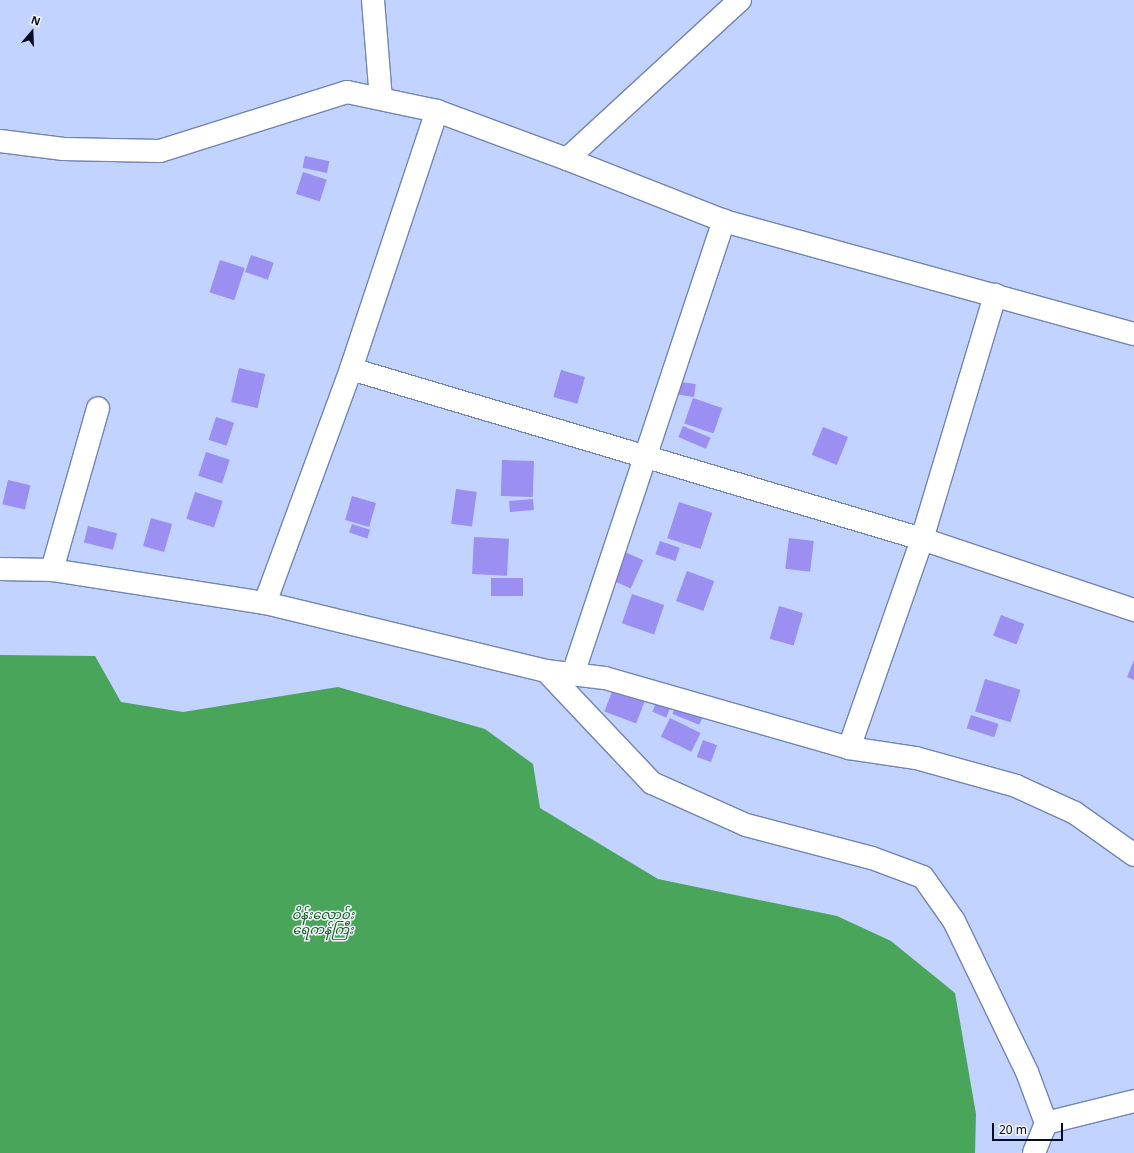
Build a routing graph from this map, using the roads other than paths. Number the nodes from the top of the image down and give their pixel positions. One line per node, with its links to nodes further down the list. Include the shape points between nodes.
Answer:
1 (373, 0): 3 (street)
2 (740, 0): 6 (street)
3 (381, 99): 4 (street); 5 (street, via 347,92 160,151 63,148)
4 (437, 110): 6 (street); 10 (street)
5 (0, 141)
6 (566, 159): 7 (street)
7 (724, 221): 8 (street); 12 (street)
8 (995, 296): 9 (street); 13 (street)
9 (1134, 334)
10 (351, 369): 12 (street); 16 (street)
11 (98, 408): 15 (street)
12 (645, 458): 13 (street); 19 (street)
13 (922, 539): 17 (street); 20 (street)
14 (0, 569): 15 (street)
15 (52, 570): 16 (street)
16 (265, 604): 18 (street)
17 (1134, 610)
18 (546, 671): 19 (street); 23 (street, via 652,783 746,825 872,858 923,877 954,921 1027,1072)
19 (573, 674): 20 (street, via 605,678)
20 (849, 748): 21 (street, via 916,758 1016,786 1075,813)
21 (1134, 855)
22 (1134, 1101): 23 (street)
23 (1046, 1123): 24 (street)
24 (1034, 1153)

